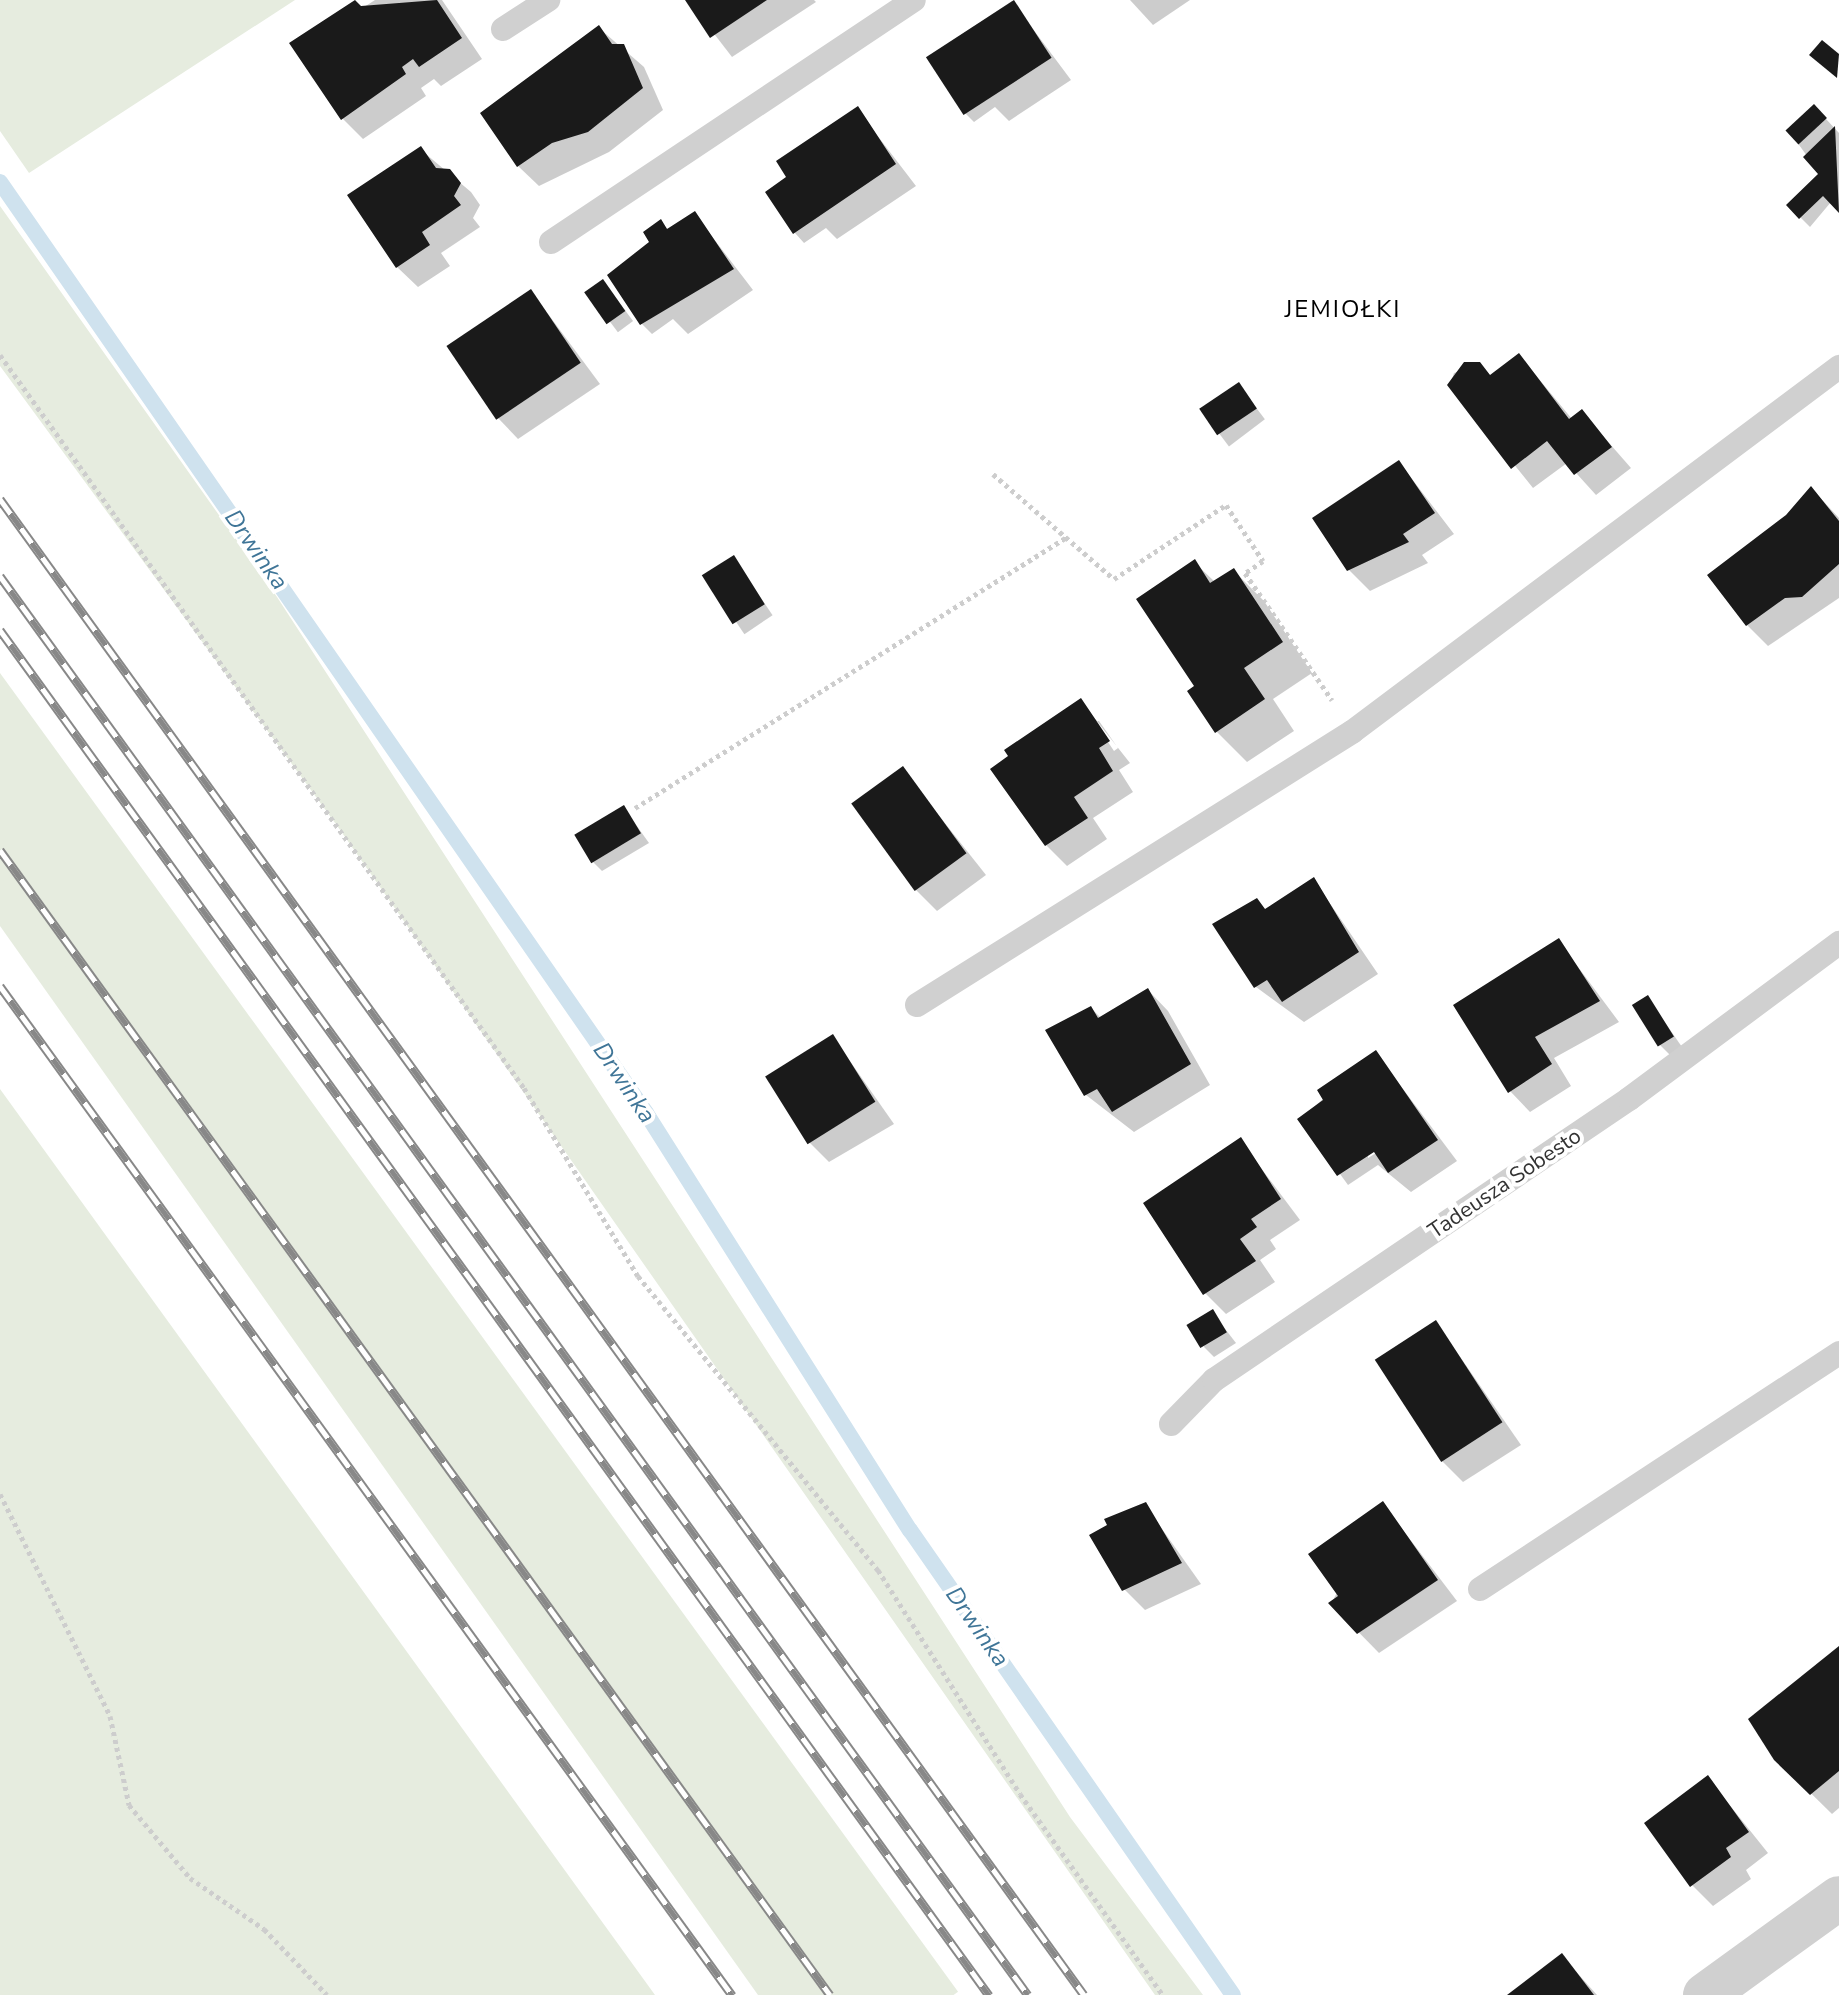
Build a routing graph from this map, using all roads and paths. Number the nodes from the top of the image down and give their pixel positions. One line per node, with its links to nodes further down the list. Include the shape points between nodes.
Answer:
1 (548, 0): 3 (lane)
2 (914, 0): 4 (lane)
3 (503, 29)
4 (551, 242)
5 (0, 355): 19 (path, via 524,1088 638,1276 878,1570 1020,1794)
6 (1839, 367): 9 (lane)
7 (993, 474): 8 (path)
8 (1067, 537): 9 (path, via 1114,579 1226,505 1263,561 1245,573); 10 (path)
9 (1352, 732): 12 (lane)
10 (635, 808)
11 (1839, 943): 14 (lane, Tadeusza Sobesto, via 1629,1099 1214,1380)
12 (917, 1005)
13 (1839, 1353): 16 (lane)
14 (1171, 1424)
15 (0, 1494): 18 (path, via 110,1716 129,1805 190,1878 264,1929)
16 (1480, 1589)
17 (1839, 1898): 20 (street)
18 (327, 1995)
19 (1163, 1995)
20 (1705, 1995)

